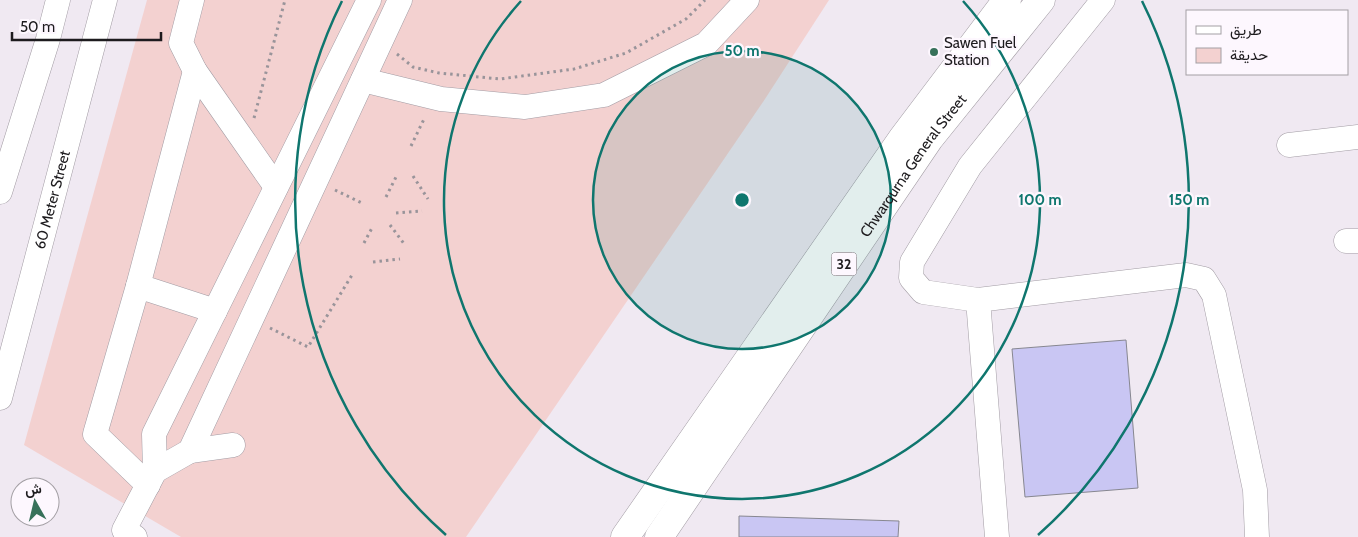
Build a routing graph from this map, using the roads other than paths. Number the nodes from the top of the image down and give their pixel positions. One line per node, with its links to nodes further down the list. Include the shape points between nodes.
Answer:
1 (58, 0): 15 (street)
2 (105, 0): 19 (street, 60 Meter Street)
3 (192, 0): 10 (street, via 181,43)
4 (369, 0): 14 (street)
5 (400, 0): 11 (street)
6 (747, 0): 11 (street, via 706,44 604,95 525,107 434,98)
7 (1007, 0): 24 (highway, Chwarqurna General Street / 32, via 902,139)
8 (1041, 0): 25 (highway, Chwarqurna General Street / 32, via 929,140)
9 (1103, 0): 17 (street, via 970,166 912,262 911,278 924,292)
10 (195, 71): 14 (street); 16 (street)
11 (363, 80): 21 (street)
12 (1358, 137): 13 (street)
13 (1289, 145)
14 (276, 187): 18 (street)
15 (0, 192)
16 (138, 286): 18 (street); 22 (street, via 94,434)
17 (978, 300): 26 (street); 27 (street, via 1186,275 1204,279 1214,295 1255,490)
18 (215, 310): 22 (street, via 154,434)
19 (0, 398)
20 (234, 444): 21 (street)
21 (190, 451): 22 (street)
22 (152, 478): 23 (street, via 124,530)
23 (135, 537)
24 (625, 537)
25 (659, 537)
26 (997, 537)
27 (1256, 537)

